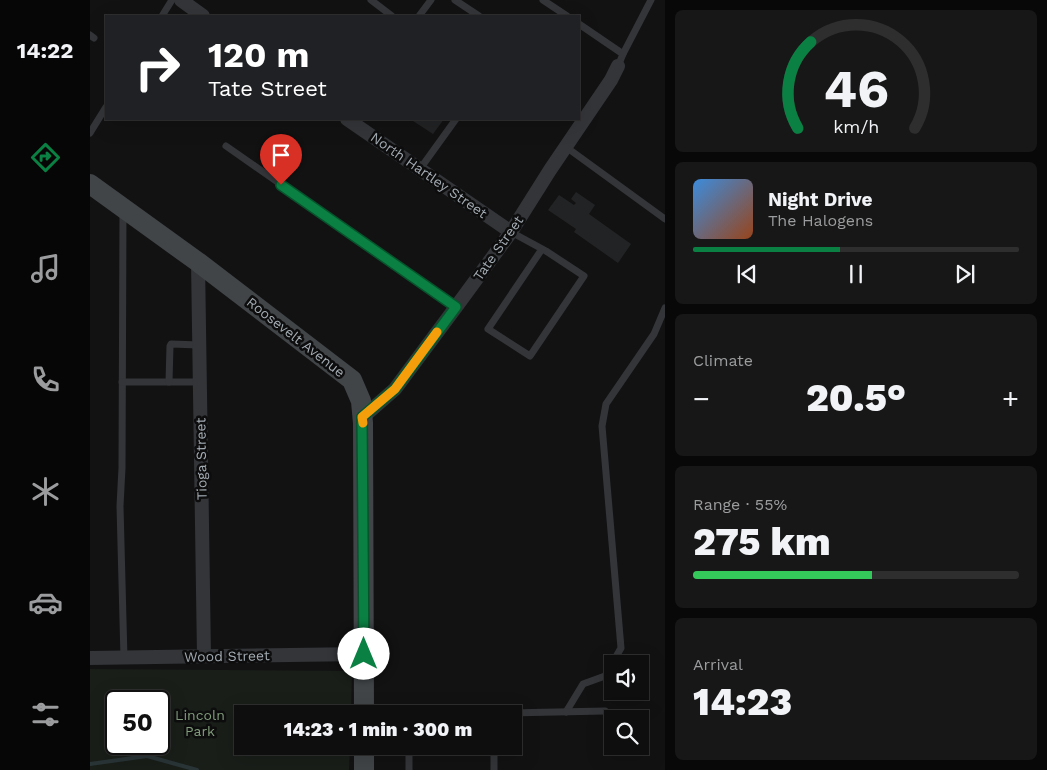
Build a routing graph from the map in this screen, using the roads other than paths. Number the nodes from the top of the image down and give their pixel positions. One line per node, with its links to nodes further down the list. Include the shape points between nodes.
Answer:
1 (172, 0): 8 (lane)
2 (181, 0): 9 (street)
3 (371, 0): 10 (lane)
4 (431, 0): 11 (lane)
5 (454, 0): 12 (lane)
6 (543, 0): 13 (lane)
7 (651, 0): 15 (lane)
8 (163, 15)
9 (202, 15)
10 (391, 15)
11 (420, 15)
12 (477, 15)
13 (566, 15)
14 (580, 25): 15 (lane)
15 (620, 60): 21 (street, Tate Street, via 611,80)
16 (105, 109): 19 (lane)
17 (348, 120): 22 (street, North Hartley Street)
18 (455, 120): 22 (lane)
19 (90, 133)
20 (226, 146): 29 (lane)
21 (566, 147): 25 (lane); 26 (street, Tate Street)
22 (420, 169): 26 (street, North Hartley Street)
23 (90, 184): 24 (main road, Roosevelt Avenue)
24 (122, 207): 28 (main road, Roosevelt Avenue); 32 (lane)
25 (664, 220)
26 (511, 232): 27 (lane); 29 (street, Tate Street)
27 (542, 249): 27 (lane, via 584,276 530,356 488,329)
28 (198, 262): 31 (street, Tioga Street); 35 (main road, Roosevelt Avenue, via 352,380 361,401)
29 (456, 307): 35 (street, Tate Street, via 395,389)
30 (664, 308): 42 (lane, via 654,334 606,404 602,426 621,648 605,676 584,684)
31 (200, 345): 33 (lane, via 171,344); 34 (street, Tioga Street)
32 (122, 382): 33 (lane); 39 (lane, via 120,506)
33 (169, 382): 34 (lane)
34 (200, 382): 37 (street, Tioga Street)
35 (362, 417): 36 (main road, Roosevelt Avenue)
36 (364, 654): 37 (street, Wood Street); 40 (main road, Roosevelt Avenue)
37 (204, 656): 39 (street, Wood Street)
38 (90, 658): 39 (street, Wood Street)
39 (124, 658)
40 (364, 705)
41 (604, 711): 42 (lane)
42 (566, 712): 43 (lane)
43 (522, 713)
44 (364, 755): 47 (main road)
45 (409, 755): 48 (lane)
46 (494, 755): 49 (lane)
47 (364, 770)
48 (409, 770)
49 (494, 770)

